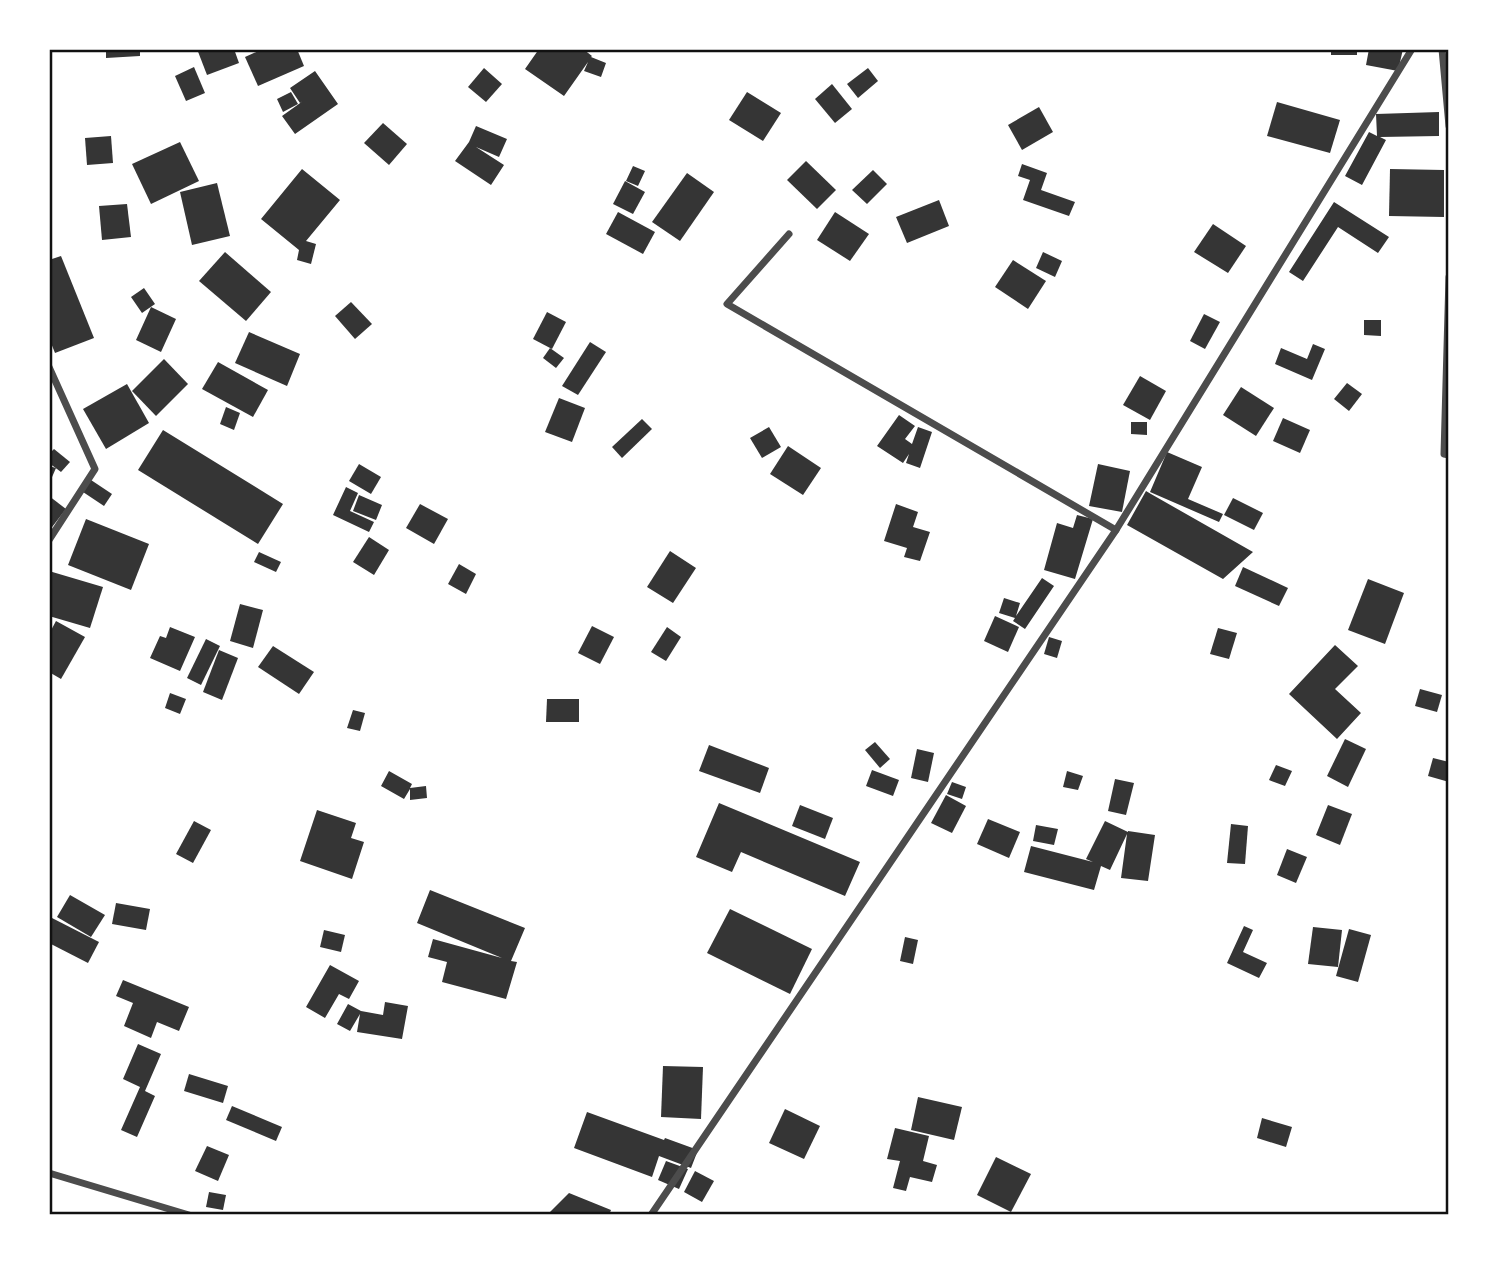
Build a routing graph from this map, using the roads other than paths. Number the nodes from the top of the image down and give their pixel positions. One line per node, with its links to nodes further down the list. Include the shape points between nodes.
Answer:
1 (1412, 49): 8 (street)
2 (1442, 49): 3 (street)
3 (1449, 126)
4 (789, 234): 8 (street, via 727,304)
5 (1449, 276): 7 (street, via 1444,454)
6 (49, 367): 9 (street, via 95,469)
7 (1449, 455)
8 (1115, 530): 12 (street)
9 (49, 540)
10 (49, 1173): 11 (street)
11 (189, 1215)
12 (651, 1215)

